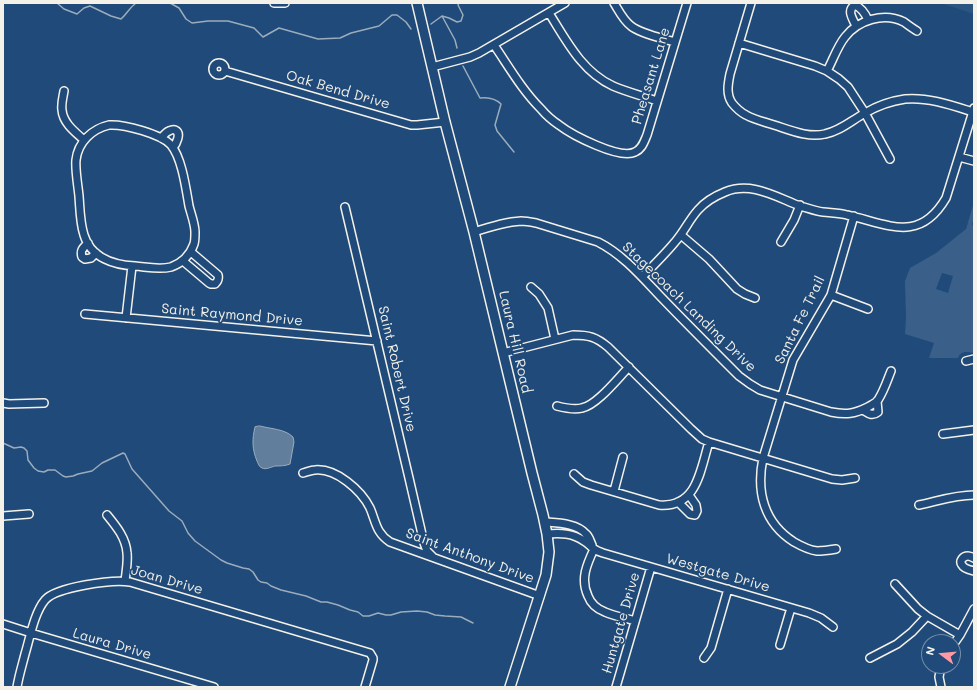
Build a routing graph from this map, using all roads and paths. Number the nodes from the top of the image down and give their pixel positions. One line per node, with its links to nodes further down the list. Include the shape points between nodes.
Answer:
1 (274, 3): 2 (street)
2 (285, 3)
3 (417, 3): 15 (main road, Laura Hill Road)
4 (565, 3): 8 (street)
5 (614, 3): 12 (street, via 630,26)
6 (687, 3): 12 (street, Pheasant Lane)
7 (751, 3): 13 (street)
8 (549, 13): 14 (street); 19 (street, via 585,66 614,87)
9 (868, 20): 10 (street); 10 (street, via 860,8 852,6 850,13); 11 (street, via 896,19)
10 (856, 26): 17 (street, via 844,39)
11 (917, 31)
12 (675, 42): 19 (street, Pheasant Lane)
13 (739, 43): 17 (street); 21 (street, via 730,74 728,94 745,115 815,136 844,127)
14 (494, 45): 15 (street, via 470,57); 19 (street, Pheasant Lane, via 526,93 558,125 585,141 611,150 623,154 634,152 642,146)
15 (432, 68): 22 (main road, Laura Hill Road)
16 (225, 70): 22 (street, Oak Bend Drive, via 411,125)
17 (827, 71): 21 (street, via 848,87)
18 (64, 91): 24 (street, via 64,118)
19 (657, 101)
20 (973, 110): 21 (street, via 932,100 905,99); 26 (street)
21 (865, 113): 27 (street)
22 (445, 122): 32 (main road, Laura Hill Road)
23 (161, 138): 24 (street, via 114,125 104,126); 25 (street); 25 (street, via 169,131 177,131 178,137)
24 (84, 140): 35 (street, via 78,150 76,161 82,226)
25 (173, 148): 36 (street, via 179,160 195,232)
26 (959, 157): 28 (street); 31 (street, via 946,198 934,215 924,221 911,226 897,227)
27 (890, 159)
28 (974, 161)
29 (800, 206): 31 (street); 33 (street, via 759,190 736,188 706,202); 34 (street)
30 (345, 207): 48 (street, Saint Robert Drive)
31 (854, 216): 42 (street, Santa Fe Trail)
32 (474, 232): 40 (street, Stagecoach Landing Drive, via 508,223 536,223 603,244); 49 (main road, Laura Hill Road)
33 (681, 235): 40 (street); 43 (street, via 709,259 736,289)
34 (781, 242)
35 (88, 243): 37 (street); 37 (street, via 81,253 82,257 91,258)
36 (190, 252): 38 (street); 38 (street, via 218,275 218,281 215,284 209,283)
37 (96, 253): 39 (street, via 107,261)
38 (183, 261): 39 (street, via 160,268)
39 (132, 266): 46 (street)
40 (642, 277): 54 (street, Stagecoach Landing Drive, via 739,376 760,390)
41 (531, 287): 47 (street, via 548,308)
42 (831, 294): 44 (street); 54 (street, Santa Fe Trail, via 793,360)
43 (755, 298)
44 (868, 309)
45 (85, 314): 46 (street, Saint Raymond Drive)
46 (126, 318): 48 (street, Saint Raymond Drive)
47 (555, 340): 49 (street); 52 (street, via 573,335 592,337 600,340)
48 (377, 341): 76 (street, Saint Robert Drive)
49 (503, 353): 74 (main road, Laura Hill Road)
50 (974, 359): 51 (street)
51 (966, 361)
52 (628, 367): 57 (street, via 590,405 574,409); 60 (street, via 691,429)
53 (891, 371): 54 (street, Stagecoach Landing Drive, via 877,401 851,414 831,412)
54 (781, 397): 62 (street, Santa Fe Trail)
55 (3, 403): 56 (street)
56 (44, 403)
57 (557, 406)
58 (974, 430): 59 (street)
59 (943, 434)
60 (708, 442): 62 (street); 67 (street, via 698,479)
61 (623, 457): 66 (street)
62 (763, 458): 65 (street, via 832,479); 79 (street, Santa Fe Trail, via 760,485 765,506 775,525 789,538 809,549)
63 (303, 473): 77 (street, Saint Anthony Drive, via 321,470 350,483 365,499 380,533 390,542)
64 (574, 474): 66 (street, via 582,482)
65 (855, 478)
66 (614, 491): 69 (street, via 659,505)
67 (689, 495): 69 (street); 69 (street, via 696,505 695,515 690,514)
68 (974, 495): 70 (street)
69 (678, 502)
70 (919, 505)
71 (29, 514): 73 (street)
72 (107, 515): 84 (street, via 126,544)
73 (3, 516)
74 (544, 522): 75 (main road, Laura Hill Road); 78 (street, via 562,523 578,528 587,534)
75 (547, 534): 78 (street, Westgate Drive, via 561,532 574,536); 87 (main road, Laura Hill Road, via 548,561)
76 (422, 537): 77 (street, via 422,542 418,546); 80 (street, Saint Robert Drive)
77 (408, 548): 80 (street, Saint Anthony Drive)
78 (594, 549): 82 (street, Westgate Drive); 91 (street, via 583,579 589,599 599,610)
79 (836, 549)
80 (433, 556): 87 (street, Saint Anthony Drive)
81 (974, 558): 83 (street, via 965,556 961,560 964,567)
82 (651, 567): 86 (street, Westgate Drive); 91 (street, Huntgate Drive)
83 (974, 571)
84 (125, 581): 94 (street, Joan Drive, via 93,583 50,595 38,610); 103 (street, Joan Drive, via 370,653 373,660)
85 (895, 584): 90 (street)
86 (728, 589): 88 (street, Westgate Drive); 98 (street, via 711,648)
87 (540, 596): 104 (main road, Laura Hill Road)
88 (791, 608): 93 (street, Westgate Drive, via 816,616); 97 (street)
89 (974, 609): 96 (street)
90 (927, 616): 95 (street); 99 (street, via 897,644)
91 (635, 621): 105 (street, Huntgate Drive)
92 (3, 624): 94 (street, Laura Drive)
93 (834, 627)
94 (31, 633): 101 (street, Joan Drive); 102 (street, Laura Drive)
95 (958, 634)
96 (961, 634)
97 (780, 645)
98 (704, 658)
99 (870, 658)
100 (940, 674): 106 (street)
101 (17, 687)
102 (214, 687)
103 (365, 687)
104 (510, 687)
105 (616, 687)
106 (941, 687)

